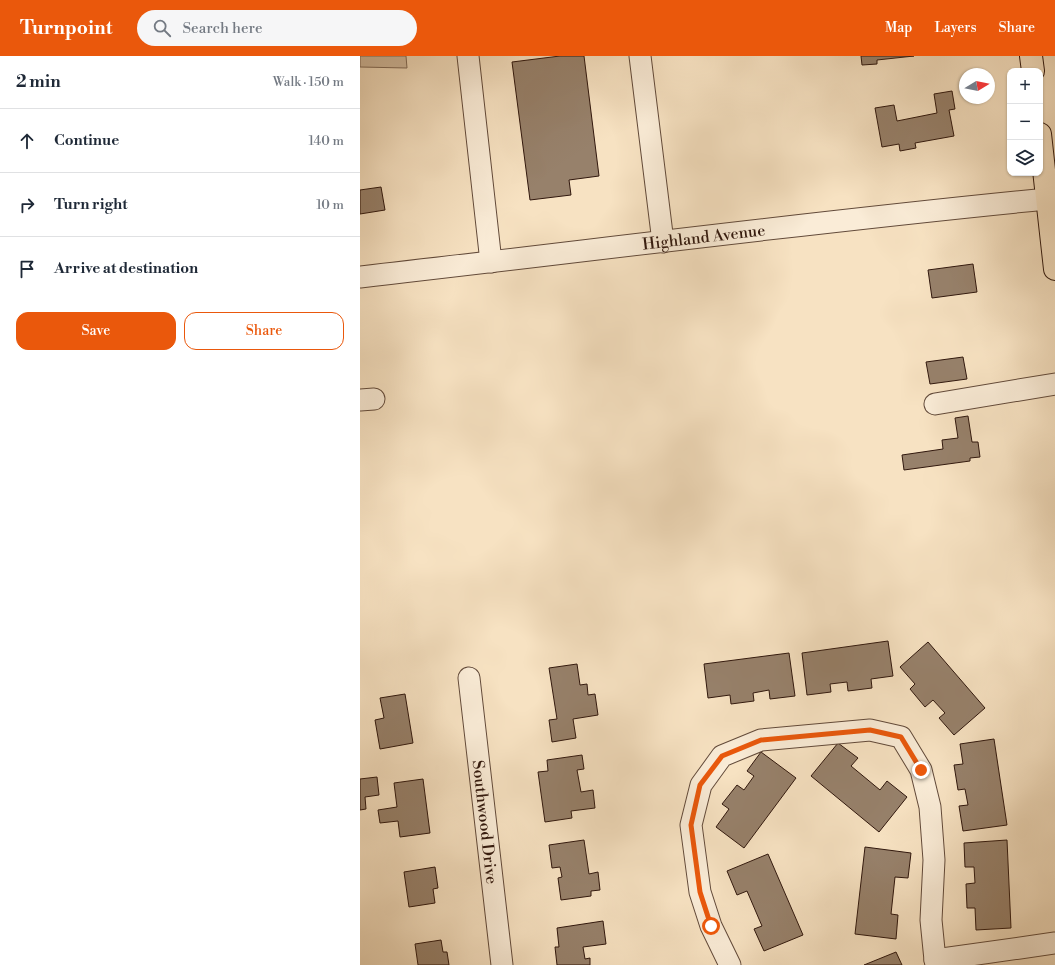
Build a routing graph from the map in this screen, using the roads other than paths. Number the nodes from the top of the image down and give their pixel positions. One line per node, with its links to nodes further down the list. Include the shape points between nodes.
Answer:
1 (468, 56): 8 (street)
2 (640, 56): 7 (street)
3 (1031, 56): 4 (main road)
4 (1033, 68)
5 (1041, 140): 6 (main road)
6 (1047, 199): 7 (street, Highland Avenue); 9 (main road)
7 (663, 242): 8 (street, Highland Avenue)
8 (491, 262): 10 (street, Highland Avenue)
9 (1055, 269)
10 (360, 277)
11 (1055, 384): 12 (street)
12 (935, 404)
13 (469, 678): 16 (street, Southwood Drive)
14 (1055, 943): 15 (street)
15 (936, 963): 17 (street, via 931,920 934,860 930,808 921,770 901,737 870,730 761,740 722,756 700,785 691,825 700,892 711,926)
16 (502, 965)
17 (730, 965)

